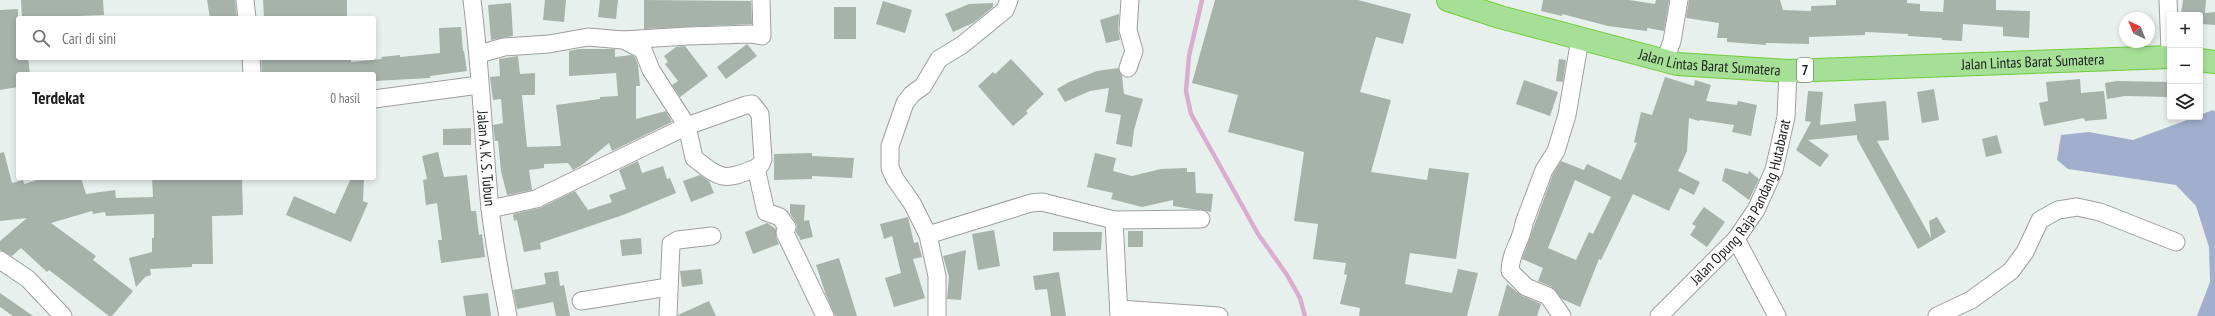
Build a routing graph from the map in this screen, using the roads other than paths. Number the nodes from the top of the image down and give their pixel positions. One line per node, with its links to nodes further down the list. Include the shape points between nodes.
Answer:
1 (245, 0): 9 (street)
2 (472, 0): 13 (street, Jalan A. K. S. Tubun)
3 (761, 0): 11 (street, via 762,36 751,34)
4 (1009, 0): 29 (street, via 1005,10 962,45 939,59 923,86 905,103 890,146 890,168)
5 (1130, 0): 19 (street, via 1128,30 1134,52)
6 (1448, 0): 10 (highway, Jalan Lintas Barat Sumatera / 7)
7 (1679, 0): 17 (street, via 1672,41)
8 (2168, 0): 12 (street)
9 (247, 16)
10 (1580, 39): 17 (highway, Jalan Lintas Barat Sumatera / 7); 43 (street, via 1567,115 1556,150 1544,170 1510,260 1510,271 1526,287 1548,296)
11 (623, 40): 13 (street, via 588,37 549,44 504,47); 24 (street, via 642,50 651,70)
12 (2170, 48)
13 (479, 54): 22 (street, Jalan A. K. S. Tubun)
14 (2167, 57): 20 (highway, Jalan Lintas Barat Sumatera / 7)
15 (251, 60): 21 (street)
16 (2203, 60): 18 (highway)
17 (1665, 61): 20 (highway, Jalan Lintas Barat Sumatera / 7, via 1677,64)
18 (2215, 62)
19 (1128, 68)
20 (1788, 71): 31 (street, Jalan Opung Raja Pandang Hutabarat, via 1786,117 1774,170 1756,210)
21 (252, 72)
22 (479, 85): 23 (street); 26 (street, Jalan A. K. S. Tubun)
23 (376, 99)
24 (687, 126): 25 (street, via 694,158 716,175 733,176); 25 (street, via 752,104 760,114 763,159); 26 (street, via 536,199)
25 (756, 168): 40 (street, via 766,212 780,217 787,227 785,233)
26 (490, 209): 38 (street, Jalan A. K. S. Tubun)
27 (1201, 219): 28 (street)
28 (1114, 220): 29 (street, via 1042,202 1031,203); 36 (street)
29 (928, 235): 41 (street, via 937,276)
30 (712, 236): 34 (street, via 678,240 671,244)
31 (1736, 238): 44 (street, Jalan Opung Raja Pandang Hutabarat); 45 (street)
32 (2176, 242): 46 (street, via 2100,212 2077,206 2058,210 2040,220 2025,252 2011,271 1971,300)
33 (0, 260): 37 (street, via 28,279)
34 (668, 288): 35 (street); 39 (street)
35 (581, 301)
36 (1119, 312): 42 (street)
37 (63, 316)
38 (508, 316)
39 (668, 316)
40 (825, 316)
41 (937, 316)
42 (1219, 316)
43 (1562, 316)
44 (1659, 316)
45 (1777, 316)
46 (1937, 316)

